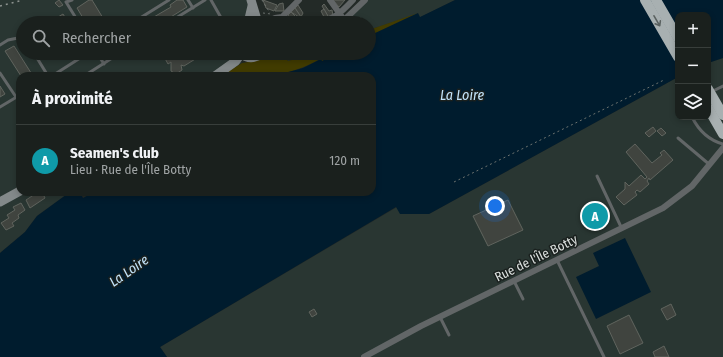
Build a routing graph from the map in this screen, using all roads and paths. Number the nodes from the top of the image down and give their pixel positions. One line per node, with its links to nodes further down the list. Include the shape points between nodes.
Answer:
1 (72, 0): 21 (lane, via 66,2)
2 (158, 0): 15 (lane)
3 (169, 0): 15 (lane)
4 (188, 0): 16 (lane)
5 (205, 0): 16 (lane)
6 (211, 0): 24 (lane)
7 (262, 0): 20 (path, via 266,9)
8 (299, 0): 28 (street)
9 (330, 0): 19 (street)
10 (353, 0): 19 (street)
11 (364, 0): 30 (street)
12 (645, 0): 34 (highway, one-way to 34)
13 (656, 0): 31 (highway)
14 (252, 3): 25 (main road); 26 (main road)
15 (161, 5): 22 (lane)
16 (193, 8): 23 (lane)
17 (266, 13): 18 (path)
18 (261, 14)
19 (340, 14): 29 (street)
20 (273, 15): 27 (street)
21 (75, 16)
22 (143, 16)
23 (180, 16)
24 (220, 16)
25 (249, 16)
26 (256, 16)
27 (278, 16)
28 (283, 16)
29 (337, 16)
30 (348, 16)
31 (675, 33)
32 (16, 38): 33 (lane)
33 (0, 45)
34 (675, 52)
35 (38, 60): 41 (lane)
36 (77, 60): 42 (lane)
37 (101, 60): 40 (lane)
38 (110, 60): 40 (lane)
39 (237, 60): 44 (main road)
40 (104, 64): 43 (lane)
41 (46, 72)
42 (58, 72)
43 (91, 72)
44 (221, 72)
45 (0, 73): 50 (lane)
46 (664, 80): 61 (path)
47 (723, 86): 48 (lane)
48 (711, 92)
49 (711, 94): 53 (highway, bridge)
50 (16, 97): 51 (lane)
51 (0, 107)
52 (711, 113): 55 (highway)
53 (723, 115)
54 (694, 120): 57 (lane, via 712,141)
55 (723, 134)
56 (678, 138): 59 (lane)
57 (723, 144)
58 (723, 148): 59 (street, Rue de l'Île Botty)
59 (710, 165): 64 (street, Rue de l'Île Botty, via 692,186 675,200)
60 (597, 176): 64 (lane)
61 (454, 182)
62 (16, 193): 63 (main road)
63 (0, 202)
64 (622, 228): 65 (street, Rue de l'Île Botty)
65 (557, 260): 66 (street, Rue de l'Île Botty); 71 (lane)
66 (514, 281): 67 (lane); 68 (street, Rue de l'Île Botty)
67 (523, 299)
68 (440, 317): 69 (lane); 70 (street, Rue de l'Île Botty)
69 (449, 335)
70 (364, 357)
71 (604, 357)

